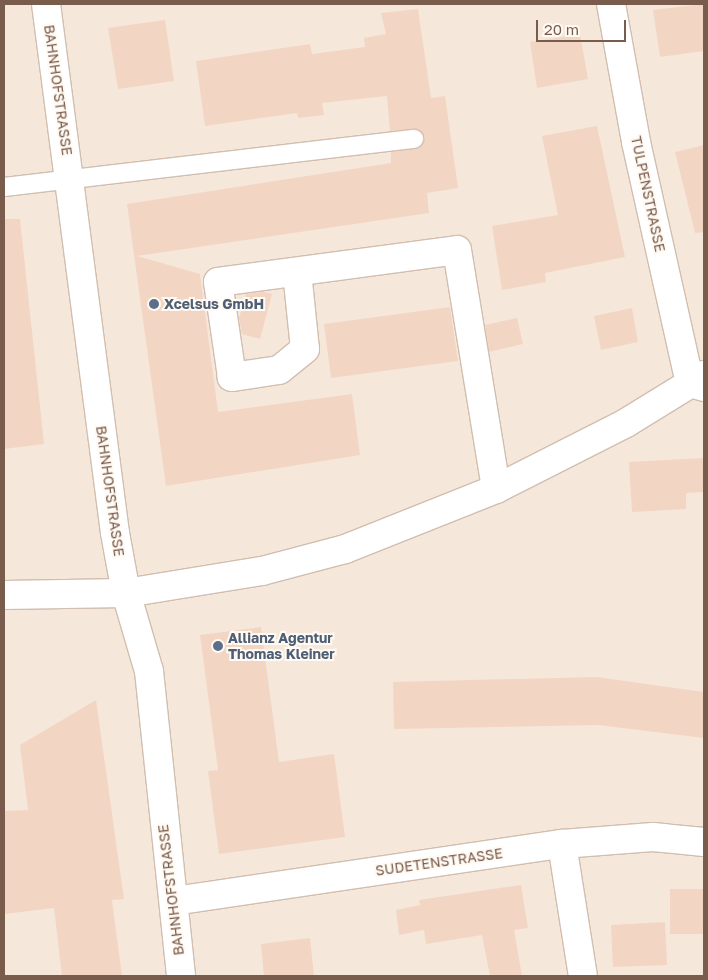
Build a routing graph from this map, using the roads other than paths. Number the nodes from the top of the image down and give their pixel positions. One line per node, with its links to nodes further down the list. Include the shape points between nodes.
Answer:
1 (46, 4): 4 (street, BAHNHOFSTRASSE)
2 (611, 4): 7 (street, TULPENSTRASSE, via 636,142)
3 (414, 139): 4 (lane)
4 (70, 179): 5 (lane); 9 (street, BAHNHOFSTRASSE)
5 (4, 187)
6 (297, 272): 8 (street, via 457,250)
7 (699, 382): 8 (street)
8 (496, 489): 9 (street, via 345,549 262,572)
9 (126, 594): 10 (street); 13 (street, BAHNHOFSTRASSE, via 150,671)
10 (4, 595)
11 (704, 842): 12 (street, SUDETENSTRASSE, via 654,837)
12 (562, 844): 13 (street, SUDETENSTRASSE); 15 (street)
13 (174, 901): 14 (street, BAHNHOFSTRASSE)
14 (181, 976)
15 (583, 976)

